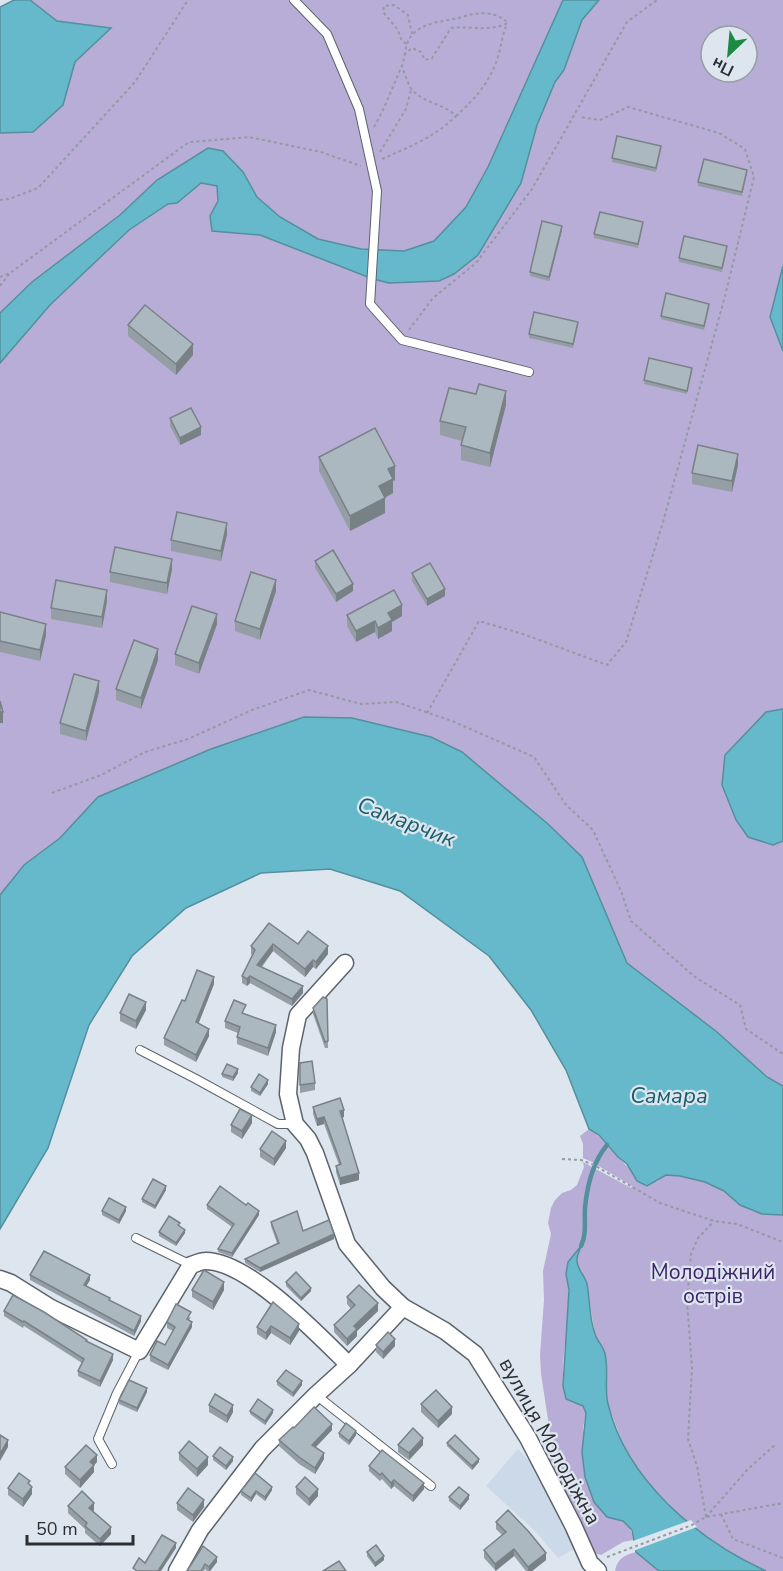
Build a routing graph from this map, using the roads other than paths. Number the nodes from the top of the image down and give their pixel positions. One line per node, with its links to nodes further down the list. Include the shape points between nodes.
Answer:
1 (294, 0): 2 (lane, via 327,34 359,109 377,192 370,304 402,339)
2 (530, 372)
3 (345, 963): 5 (street, вулиця Молодіжна, via 298,1015 288,1094)
4 (140, 1050): 5 (lane, via 278,1124)
5 (295, 1124): 9 (street, вулиця Молодіжна, via 315,1153 347,1244)
6 (136, 1238): 7 (lane)
7 (191, 1265): 10 (street); 11 (street, via 205,1261 243,1275 284,1302)
8 (0, 1279): 10 (street)
9 (404, 1307): 11 (street); 15 (street, вулиця Молодіжна, via 475,1354 528,1438 573,1525)
10 (139, 1351): 13 (lane, via 98,1439)
11 (349, 1365): 12 (street)
12 (316, 1395): 14 (lane); 16 (street, via 262,1449 200,1530)
13 (112, 1464)
14 (431, 1486)
15 (589, 1568)
16 (177, 1571)

